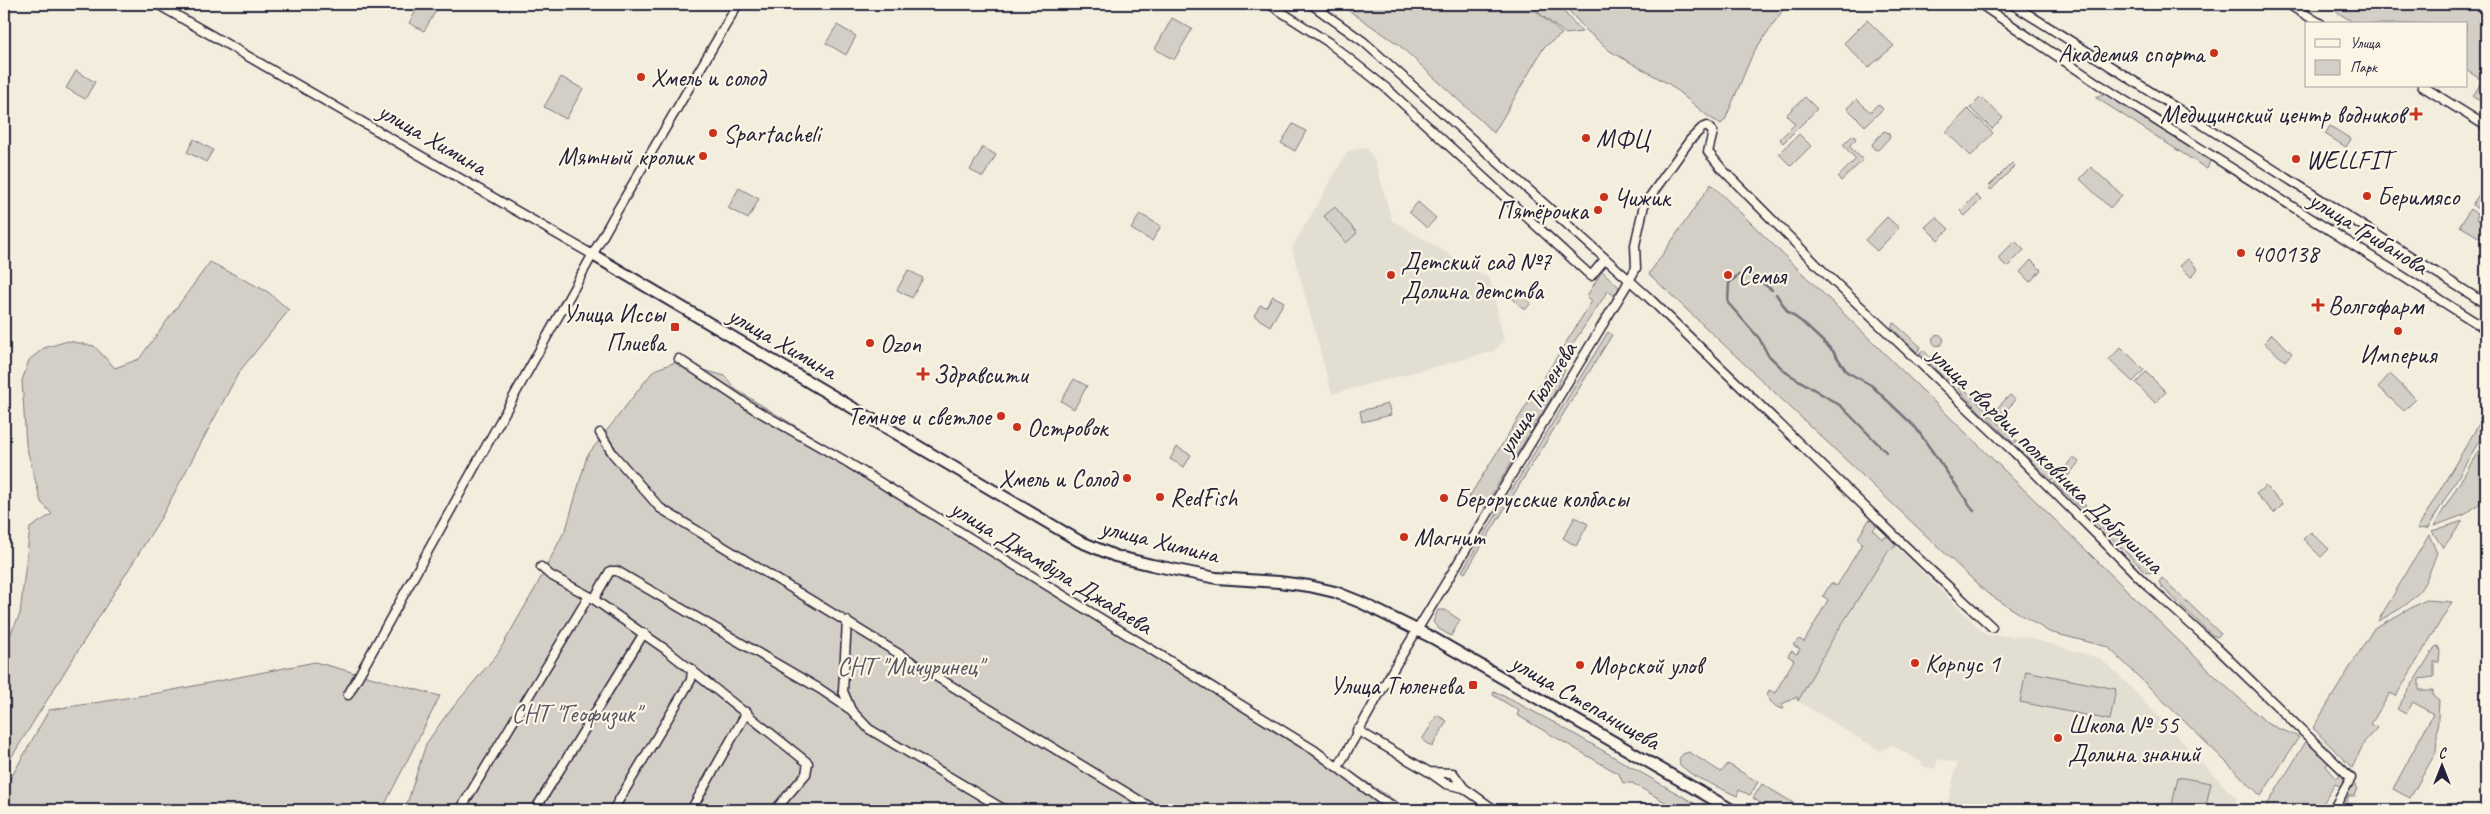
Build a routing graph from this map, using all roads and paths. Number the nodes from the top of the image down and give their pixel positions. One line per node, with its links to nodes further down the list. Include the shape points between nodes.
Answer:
1 (158, 4): 12 (street, улица Химина)
2 (738, 4): 12 (street)
3 (1269, 4): 13 (street, via 1328,42 1386,88 1591,276)
4 (1311, 4): 13 (street, via 1377,54)
5 (1980, 4): 16 (street, улица Грибанова, via 2100,85)
6 (2012, 4): 15 (street, улица Грибанова)
7 (2288, 4): 8 (street)
8 (2318, 22)
9 (2425, 88): 10 (street)
10 (2486, 126)
11 (1719, 166): 14 (street, улица Тюленева, via 1708,152 1712,130 1704,127 1690,140 1644,205 1635,245 1636,268); 43 (street, улица гвардии полковника Добрушина, via 2146,584 2351,778)
12 (593, 255): 23 (street, улица Химина, via 1079,541 1115,556 1179,571 1335,592); 26 (street)
13 (1605, 259): 14 (street)
14 (1630, 280): 22 (street); 23 (street, улица Тюленева)
15 (2486, 304)
16 (2486, 329)
17 (679, 359): 30 (street, улица Джамбула Джабаева, via 754,409 846,462)
18 (600, 433): 21 (street, via 613,454 660,508)
19 (541, 567): 20 (street)
20 (591, 598): 24 (street); 27 (street, via 610,571 617,571); 33 (street)
21 (846, 621): 27 (street, via 843,692); 39 (street)
22 (1992, 627)
23 (1417, 631): 29 (street, улица Тюленева); 42 (street, улица Степанищева)
24 (644, 633): 25 (street); 34 (street)
25 (692, 669): 28 (street); 35 (street, via 691,680)
26 (348, 695)
27 (851, 710): 38 (street, via 869,729)
28 (747, 712): 36 (street); 37 (street, via 808,762 806,774)
29 (1357, 730): 30 (street, улица Тюленева); 31 (street)
30 (1338, 768): 40 (street, улица Джамбула Джабаева)
31 (1429, 772): 32 (street, via 1446,784); 32 (street, via 1453,773)
32 (1464, 788): 41 (street)
33 (460, 810)
34 (535, 810)
35 (613, 810)
36 (691, 810)
37 (775, 810)
38 (1006, 810)
39 (1156, 810)
40 (1401, 810)
41 (1495, 810)
42 (1732, 810)
43 (2333, 810)

